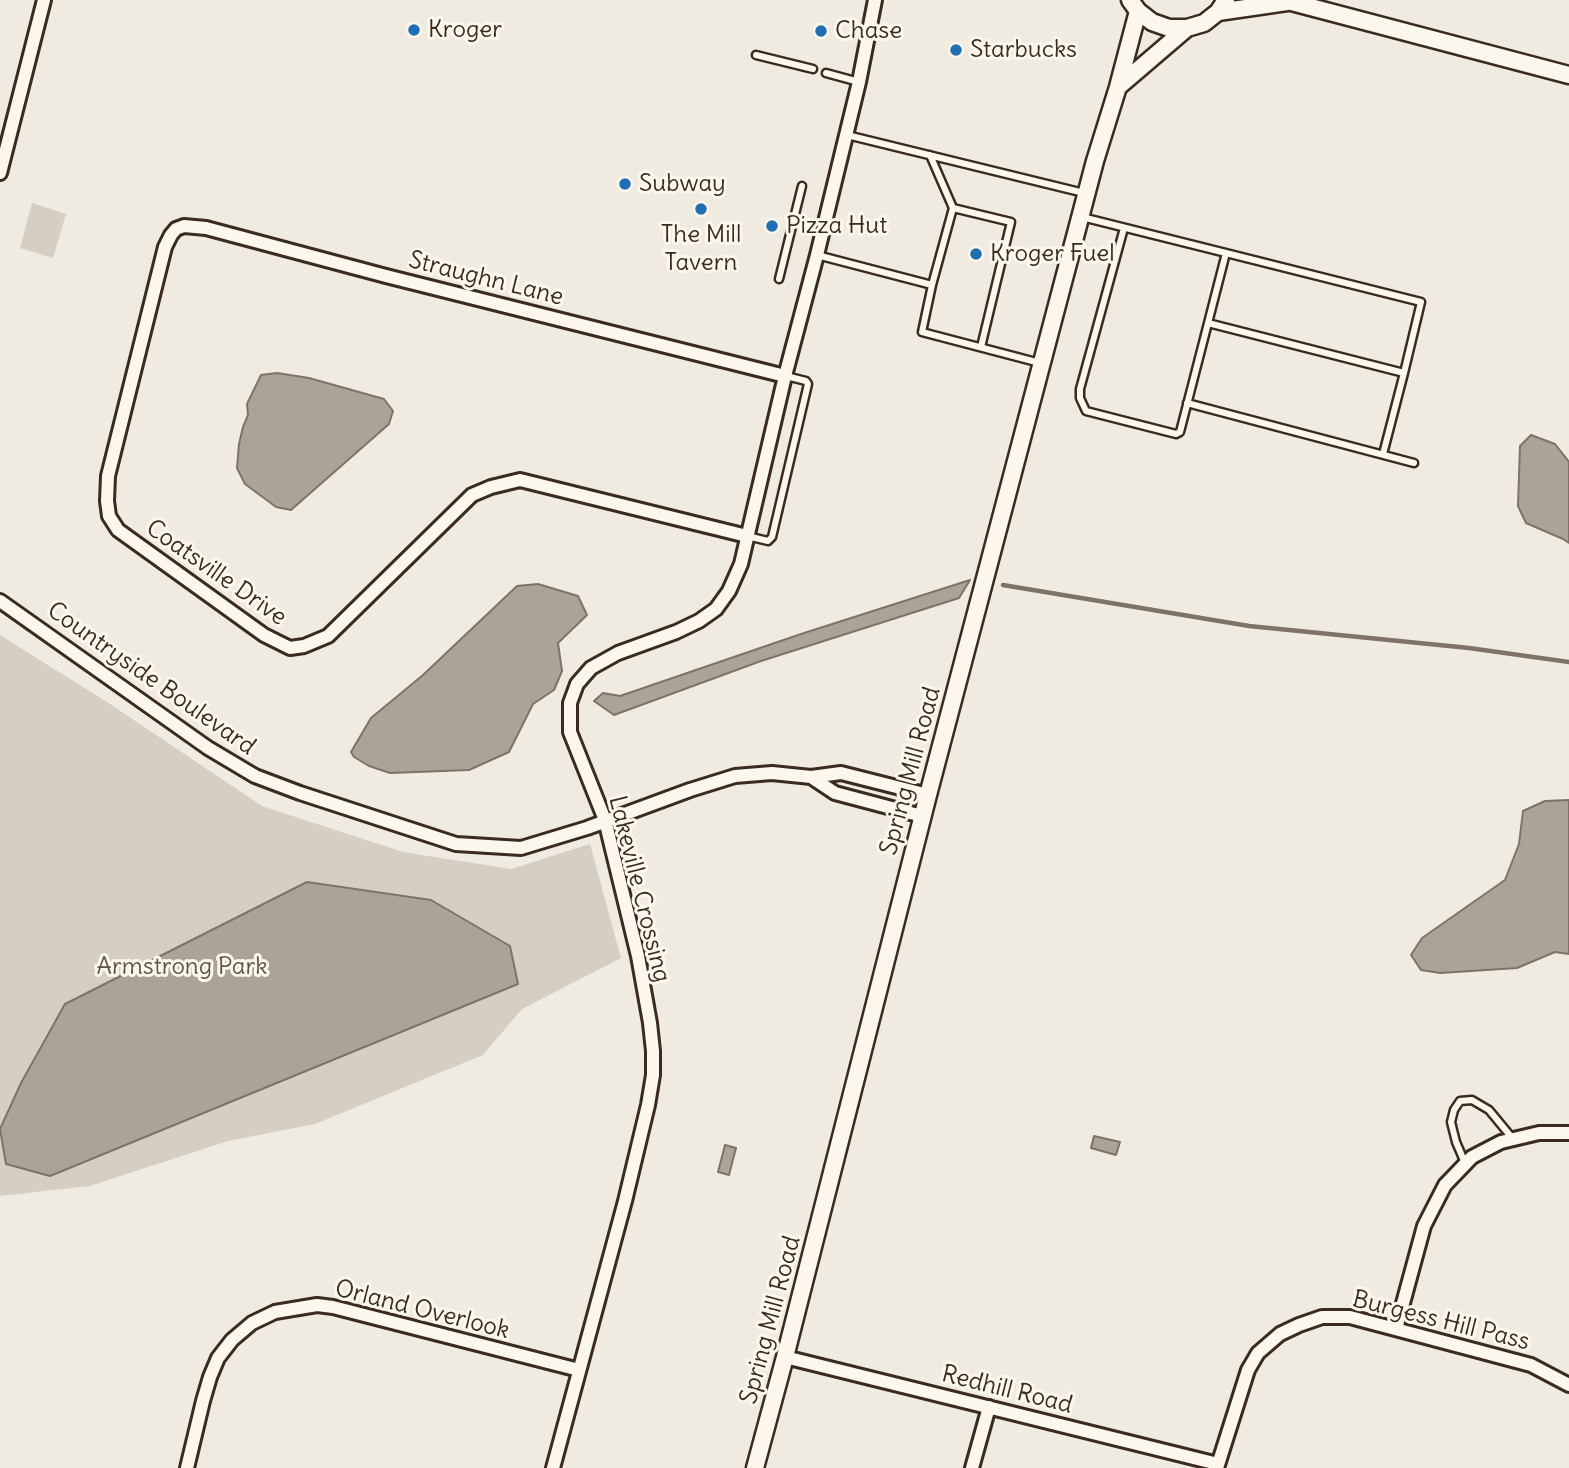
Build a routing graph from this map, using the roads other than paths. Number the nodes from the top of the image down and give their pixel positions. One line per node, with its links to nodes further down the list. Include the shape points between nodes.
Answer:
1 (44, 0): 15 (street)
2 (875, 0): 11 (street, Lakeville Crossing)
3 (1285, 1): 5 (street); 10 (street)
4 (1134, 5): 6 (street, via 1152,22); 12 (street, Spring Mill Road)
5 (1222, 6): 6 (street, via 1204,23)
6 (1187, 28): 12 (street)
7 (756, 55): 8 (lane)
8 (813, 69)
9 (826, 73): 11 (lane)
10 (1569, 75)
11 (859, 82): 13 (street, Lakeville Crossing)
12 (1118, 87): 17 (street, Spring Mill Road)
13 (846, 134): 14 (lane); 23 (street, Lakeville Crossing)
14 (930, 155): 17 (lane); 18 (lane)
15 (0, 173)
16 (802, 186): 24 (lane)
17 (1086, 193): 19 (street, Spring Mill Road)
18 (953, 208): 25 (lane); 27 (lane, via 1011,222)
19 (1080, 216): 20 (lane); 28 (street, Spring Mill Road)
20 (1124, 228): 22 (lane); 31 (lane, via 1080,398 1086,411 1176,434)
21 (176, 229): 30 (street, Straughn Lane, via 206,228); 34 (street, Coatsville Drive, via 165,247 108,476 109,516 118,530 264,635 290,648 328,636 472,495 520,480)
22 (1226, 253): 26 (lane); 29 (lane, via 1421,302)
23 (817, 255): 25 (lane); 30 (street, Lakeville Crossing)
24 (779, 279)
25 (932, 285): 27 (lane, via 922,332)
26 (1208, 323): 29 (lane); 31 (lane)
27 (981, 347): 28 (lane)
28 (1042, 363): 37 (street, Spring Mill Road)
29 (1404, 373): 32 (lane)
30 (785, 376): 34 (street, Lakeville Crossing); 34 (lane, via 808,384 772,537 768,541)
31 (1187, 403): 32 (lane)
32 (1383, 454): 33 (lane)
33 (1414, 463)
34 (747, 536): 39 (street, Lakeville Crossing, via 741,564 716,608 676,632 618,653 591,668 577,684 570,703 570,732)
35 (0, 601): 39 (street, Countryside Boulevard, via 208,748 255,776 300,793 456,844 522,848)
36 (811, 777): 37 (street, Countryside Boulevard, via 841,773); 38 (street, via 835,793); 39 (street, Countryside Boulevard, via 735,776)
37 (928, 794): 38 (street, Spring Mill Road)
38 (922, 816): 44 (street, Spring Mill Road)
39 (605, 820): 45 (street, Lakeville Crossing, via 638,956 650,1023 653,1075)
40 (1569, 1133): 41 (street, via 1539,1132)
41 (1513, 1139): 42 (street); 42 (lane, via 1489,1110 1472,1100 1460,1101 1451,1122)
42 (1465, 1164): 43 (street, via 1445,1185 1424,1226)
43 (1396, 1329): 46 (street, Burgess Hill Pass, via 1531,1365); 48 (street, Burgess Hill Pass, via 1350,1317 1322,1317 1280,1334 1258,1353 1248,1370)
44 (785, 1357): 47 (street, Redhill Road); 51 (street, Spring Mill Road)
45 (579, 1370): 49 (street, Orland Overlook, via 332,1307 275,1312 232,1340 219,1358); 50 (street, Lakeville Crossing)
46 (1569, 1385)
47 (989, 1407): 48 (street, Redhill Road); 52 (street)
48 (1218, 1466)
49 (187, 1468)
50 (554, 1468)
51 (755, 1468)
52 (972, 1468)

